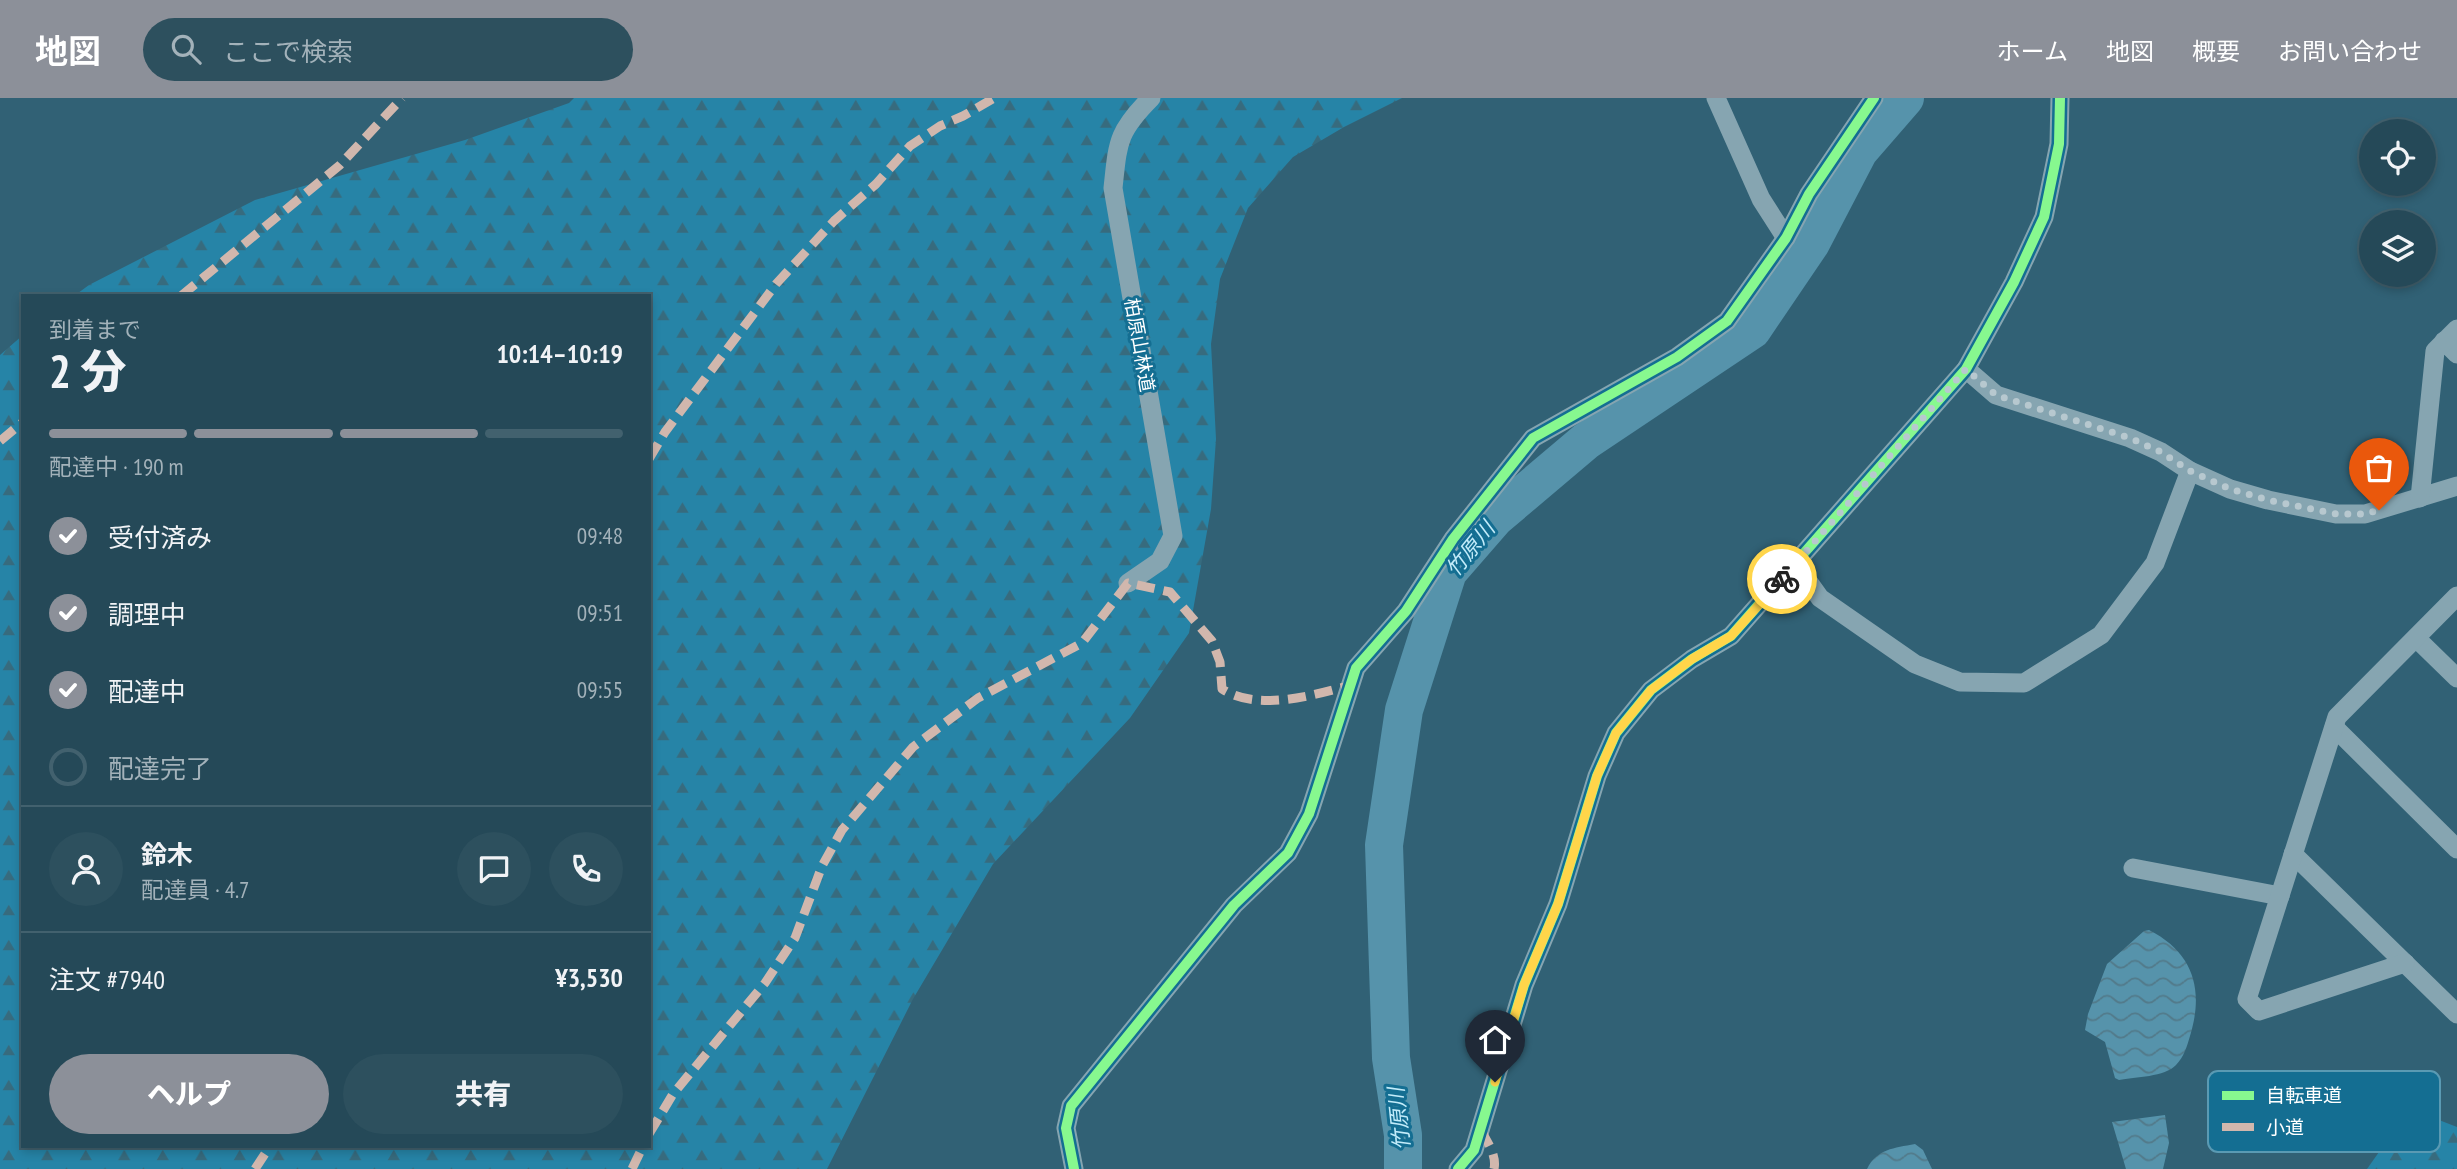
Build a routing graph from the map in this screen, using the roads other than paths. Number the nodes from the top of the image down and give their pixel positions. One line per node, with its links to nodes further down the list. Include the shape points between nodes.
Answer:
1 (1151, 98): 12 (street, 柏原山林道, via 1129,119 1117,146 1113,188 1173,536 1160,561)
2 (1716, 98): 5 (street, via 1761,199)
3 (1874, 98): 5 (street, via 1809,194)
4 (2060, 98): 7 (street, via 2059,144 2044,217)
5 (1786, 238): 23 (street, via 1727,321 1677,357 1533,438 1453,539 1406,611 1356,668 1309,814 1288,853 1234,905 1070,1106 1066,1128)
6 (2453, 341): 10 (street, via 2435,351)
7 (1966, 369): 8 (street, via 1996,395 2130,438); 11 (street)
8 (2190, 471): 10 (street, via 2230,489 2336,514 2365,514); 11 (street, via 2155,563 2101,635 2024,683 1960,682 1915,664 1820,598)
9 (2457, 486): 10 (street)
10 (2420, 498)
11 (1795, 563): 24 (street, via 1731,636 1651,690 1616,733 1597,776 1558,904 1524,985 1474,1150)
12 (1128, 583)
13 (2457, 596): 14 (street)
14 (2416, 638): 15 (street); 16 (street, via 2337,717)
15 (2457, 678)
16 (2334, 727): 17 (street); 18 (street)
17 (2457, 849)
18 (2293, 854): 20 (street); 21 (street)
19 (2133, 868): 20 (street)
20 (2280, 896): 21 (street, via 2247,999 2259,1011)
21 (2405, 963): 22 (street)
22 (2457, 1014)
23 (1074, 1169)
24 (1458, 1169)

